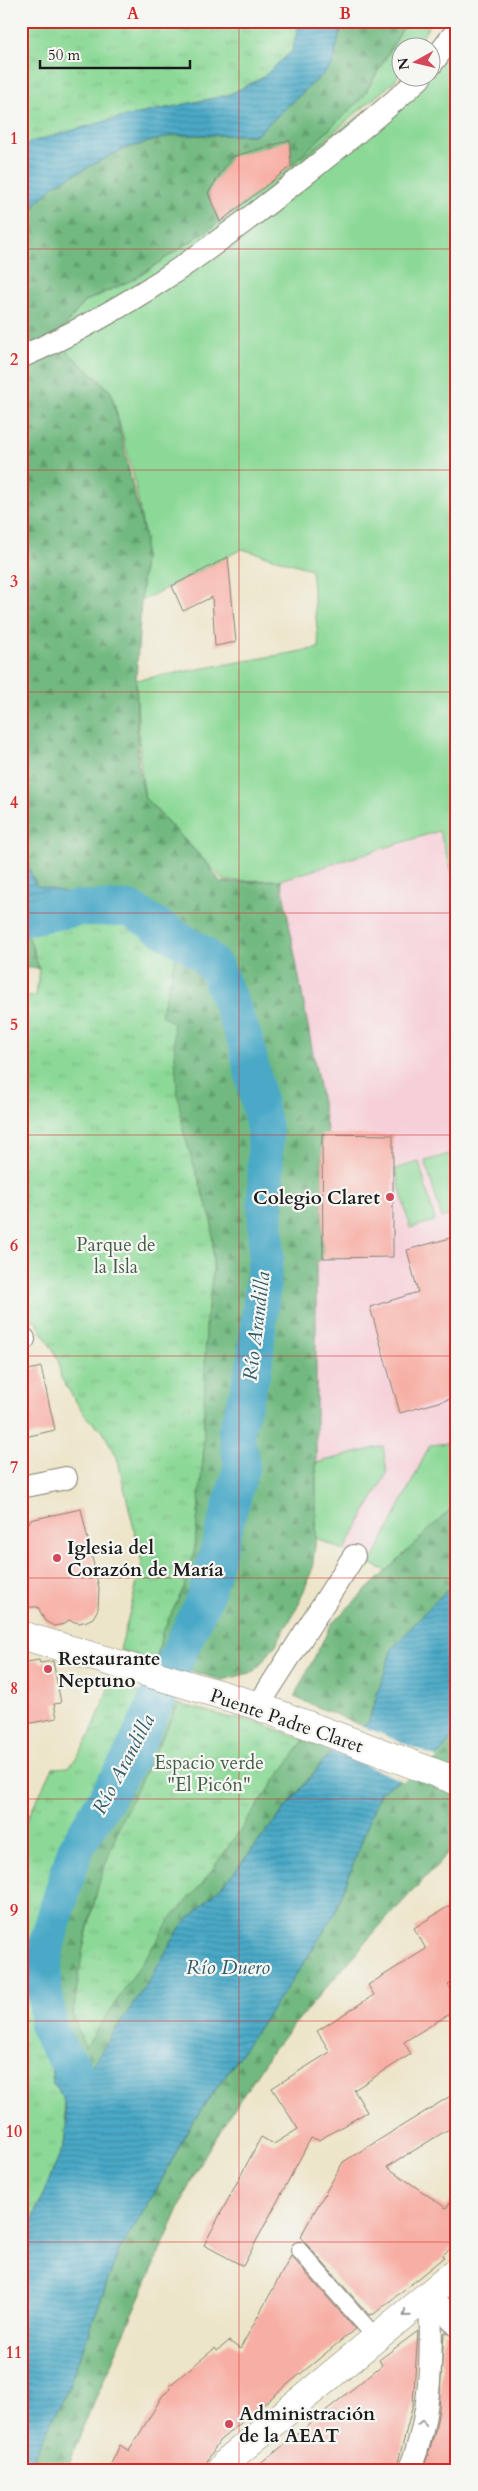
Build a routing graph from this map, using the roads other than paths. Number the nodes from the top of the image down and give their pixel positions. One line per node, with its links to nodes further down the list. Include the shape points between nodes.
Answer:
1 (457, 30): 2 (street)
2 (440, 53)
3 (409, 88): 4 (street, via 187,266 89,326)
4 (21, 357)
5 (66, 1478): 6 (street)
6 (21, 1487)
7 (354, 1556): 9 (street)
8 (21, 1635): 9 (street, Puente Padre Claret)
9 (258, 1706): 10 (street, Puente Padre Claret)
10 (457, 1781)
11 (299, 2250): 15 (street)
12 (457, 2271): 13 (street)
13 (430, 2294): 14 (street); 15 (street, one-way to 15); 17 (street, one-way to 13, via 418,2449 432,2358)
14 (457, 2325)
15 (377, 2338): 16 (street)
16 (221, 2470)
17 (409, 2470)

